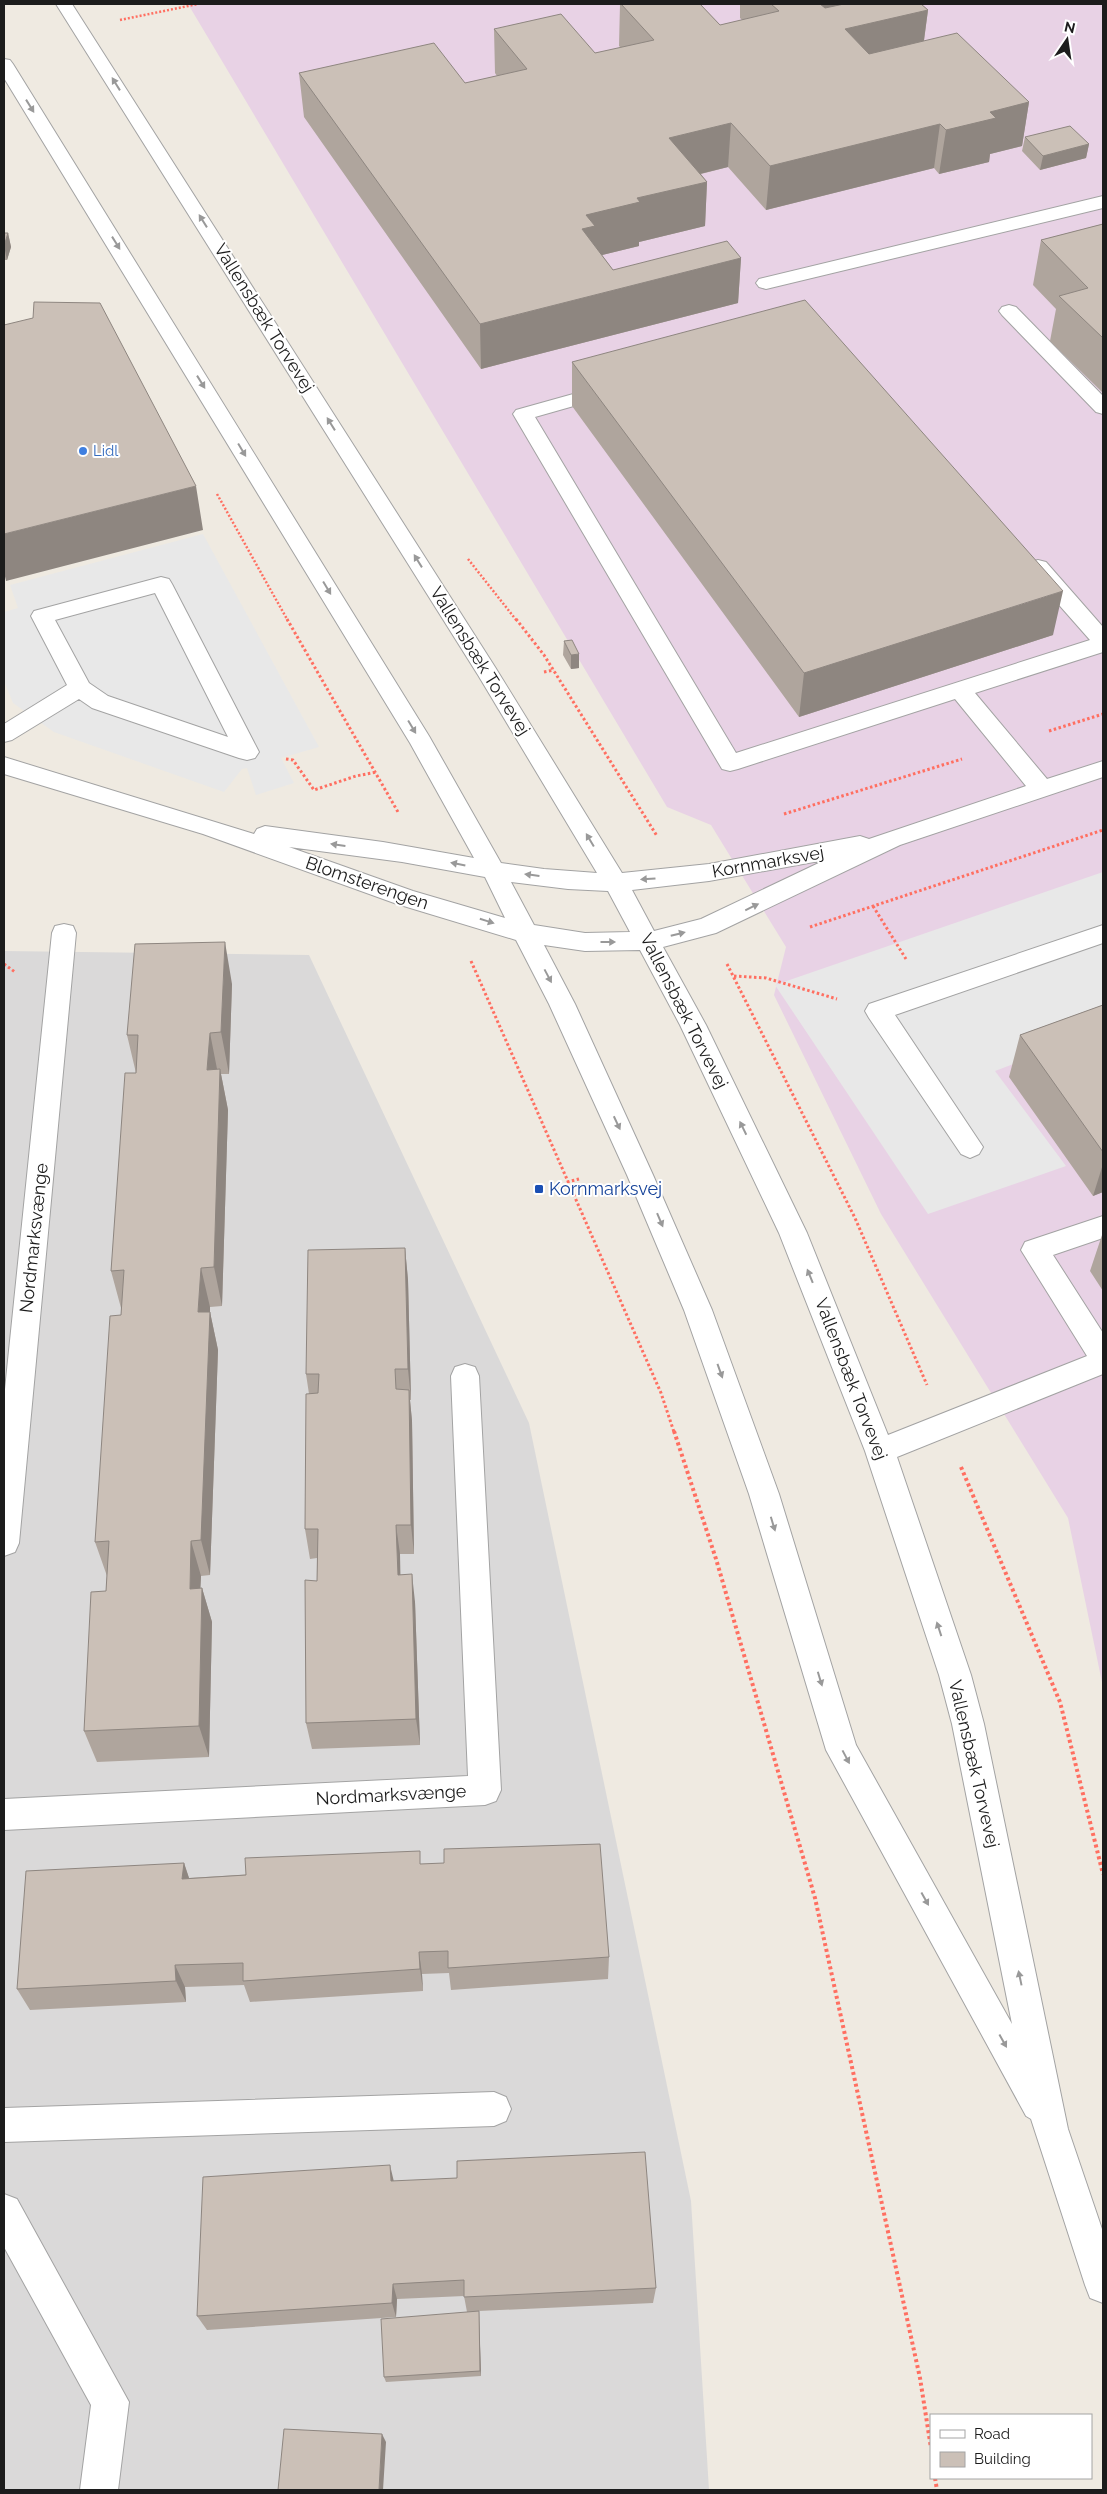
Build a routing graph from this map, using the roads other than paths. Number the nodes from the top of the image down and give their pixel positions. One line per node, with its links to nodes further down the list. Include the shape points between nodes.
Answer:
1 (64, 4): 19 (street, Vallensbæk Torvevej, one-way to 1, via 428,578)
2 (4, 64): 18 (street, Vallensbæk Torvevej, one-way to 18, via 421,742)
3 (1103, 202): 4 (street)
4 (766, 283)
5 (1009, 312): 7 (street)
6 (628, 385): 11 (street, via 523,414 730,763)
7 (1103, 408)
8 (1024, 552): 9 (street)
9 (1103, 643): 11 (street)
10 (80, 688): 10 (street, via 100,702 247,752 162,584 42,616); 12 (street)
11 (960, 690): 15 (street)
12 (4, 734)
13 (4, 765): 16 (street, Blomsterengen)
14 (1103, 769): 15 (street, Kornmarksvej)
15 (1042, 789): 17 (street, Kornmarksvej)
16 (211, 828): 18 (street, Blomsterengen, one-way to 16, via 423,857); 21 (street, Blomsterengen, one-way to 21, via 378,888)
17 (891, 839): 19 (street, Kornmarksvej, one-way to 19, via 688,876); 23 (street, Kornmarksvej, one-way to 17, via 707,927 732,917)
18 (493, 870): 19 (street, Kornmarksvej, one-way to 18); 21 (street, Vallensbæk Torvevej)
19 (615, 882): 23 (street, Vallensbæk Torvevej)
20 (64, 933): 30 (street, Nordmarksvænge)
21 (525, 933): 23 (street, Kornmarksvej, one-way to 23, via 585,942); 34 (street, Vallensbæk Torvevej, one-way to 34, via 562,1004 698,1310 764,1494 842,1750)
22 (1103, 934): 24 (street, via 878,1011)
23 (650, 941): 29 (street, Vallensbæk Torvevej, one-way to 23, via 793,1233 694,1025)
24 (970, 1147)
25 (1103, 1226): 26 (street, via 1035,1250)
26 (1103, 1358)
27 (1103, 1362): 29 (street)
28 (465, 1376): 31 (street, Nordmarksvænge, via 485,1790)
29 (880, 1451): 34 (street, Vallensbæk Torvevej, one-way to 29, via 968,1724 955,1675)
30 (4, 1544)
31 (4, 1815)
32 (494, 2109): 33 (street)
33 (4, 2125)
34 (1051, 2129): 36 (street, Vallensbæk Torvevej)
35 (4, 2212): 37 (street, via 110,2402)
36 (1103, 2285)
37 (99, 2490)

